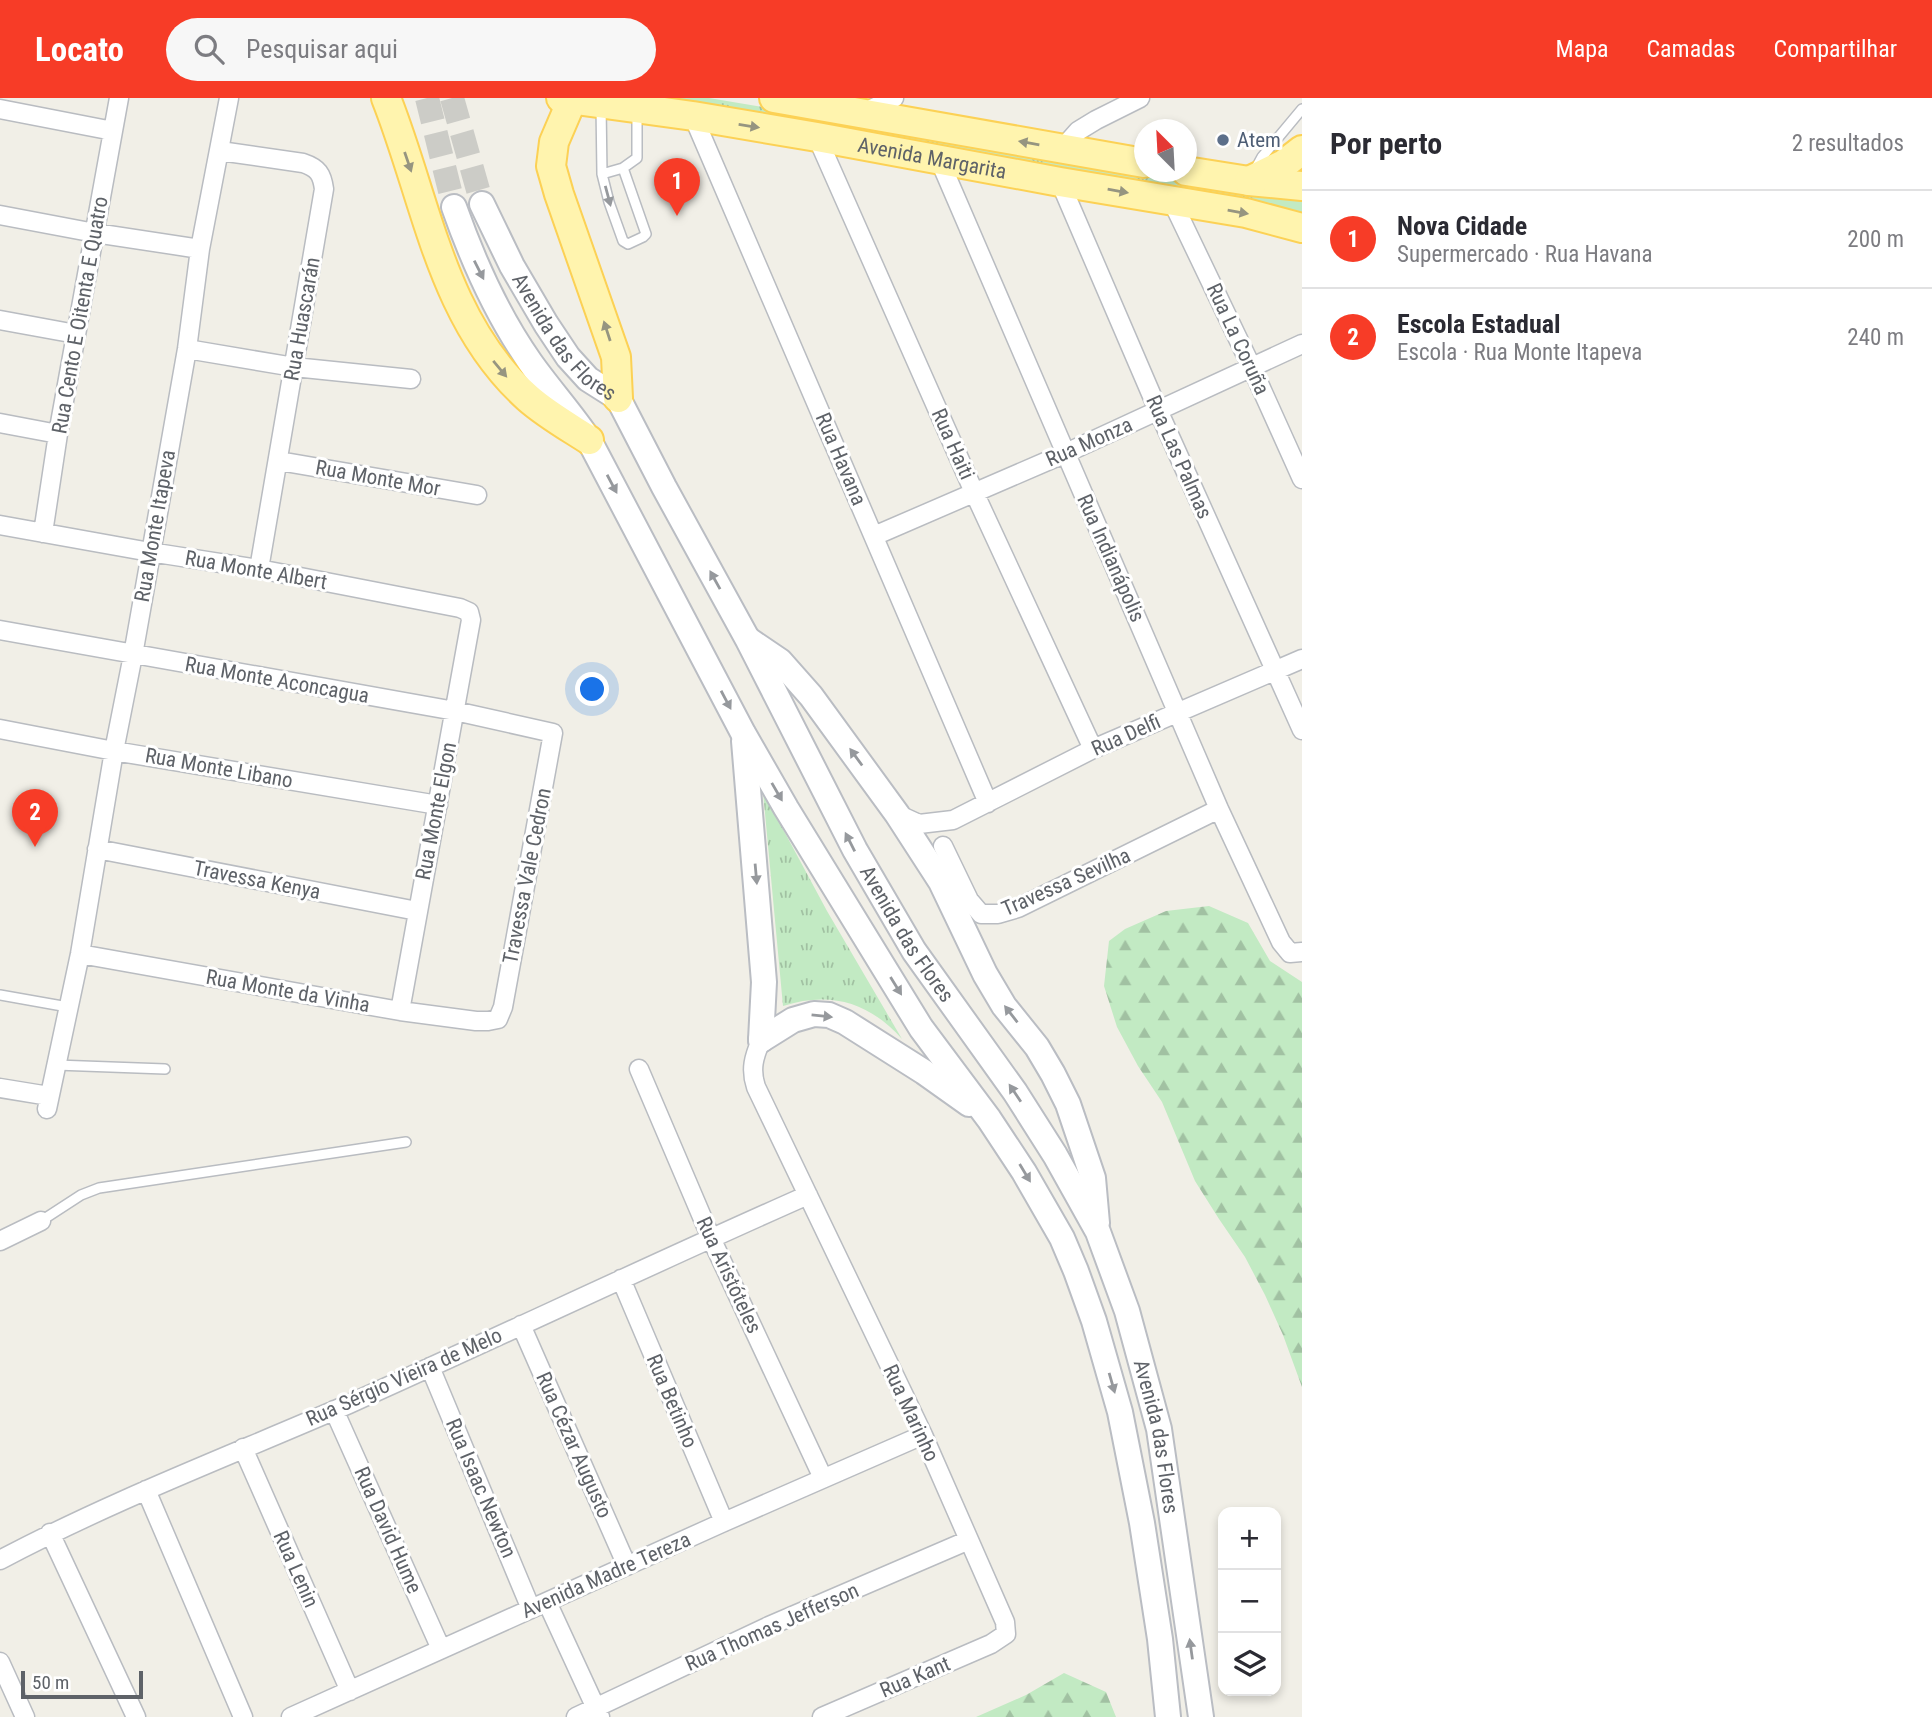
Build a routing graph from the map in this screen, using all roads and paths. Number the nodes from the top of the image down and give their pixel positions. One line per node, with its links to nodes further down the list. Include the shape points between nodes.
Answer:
1 (119, 98): 14 (street, Rua Cento E Oitenta E Quatro)
2 (229, 98): 18 (street, Rua Monte Itapeva)
3 (386, 98): 45 (main road, one-way to 45, via 443,270 477,338 529,400)
4 (774, 98): 12 (main road, Avenida Margarita)
5 (894, 98): 12 (street)
6 (1140, 98): 16 (street, via 1078,131)
7 (566, 99): 8 (main road, Avenida Margarita); 41 (main road, one-way to 7, via 616,357 551,166)
8 (601, 104): 10 (main road, Avenida Margarita); 23 (lane)
9 (0, 109): 14 (street)
10 (637, 109): 13 (main road, Avenida Margarita); 21 (lane, via 637,158)
11 (1302, 109): 24 (lane, via 1262,157)
12 (863, 113): 16 (main road, Avenida Margarita, one-way to 12)
13 (693, 117): 15 (main road, Avenida Margarita, one-way to 15); 53 (street, Rua Havana)
14 (113, 131): 32 (street, Rua Cento E Oitenta E Quatro)
15 (817, 137): 19 (main road, Avenida Margarita); 49 (street, Rua Haiti)
16 (1062, 149): 20 (main road, Avenida Margarita)
17 (1302, 150): 24 (main road)
18 (220, 151): 33 (street, Rua Monte Itapeva); 38 (street, Rua Huascarán, via 303,163 319,171 323,179)
19 (939, 159): 25 (main road, Avenida Margarita); 46 (street, Rua Indianápolis)
20 (1134, 161)
21 (623, 168): 23 (lane); 23 (lane, one-way to 21, via 623,241 628,244 646,234)
22 (1197, 173): 24 (main road)
23 (602, 174)
24 (1249, 181): 26 (main road)
25 (1060, 182): 27 (main road, Avenida Margarita, one-way to 27); 42 (street, Rua Las Palmas)
26 (1302, 186)
27 (1172, 201): 31 (main road, Avenida Margarita, one-way to 31); 39 (street, Rua La Coruña)
28 (482, 204): 41 (main road, Avenida das Flores, via 512,266 568,357 589,379)
29 (454, 207): 45 (main road, Avenida das Flores, one-way to 45, via 469,250 508,327)
30 (0, 215): 32 (street)
31 (1302, 228)
32 (95, 233): 33 (street); 35 (street, Rua Cento E Oitenta E Quatro)
33 (200, 248): 37 (street, Rua Monte Itapeva)
34 (0, 320): 35 (street)
35 (76, 334): 44 (street, Rua Cento E Oitenta E Quatro)
36 (1302, 344): 39 (street, Rua Monza)
37 (187, 349): 38 (street); 54 (street, Rua Monte Itapeva)
38 (294, 367): 40 (street); 47 (street, Rua Huascarán)
39 (1252, 368): 42 (street, Rua Monza); 48 (street, Rua La Coruña)
40 (411, 379)
41 (618, 398): 58 (main road, Avenida das Flores, one-way to 41)
42 (1158, 410): 46 (street, Rua Monza); 61 (street, Rua Las Palmas)
43 (0, 423): 44 (street)
44 (58, 434): 52 (street, Rua Cento E Oitenta E Quatro)
45 (589, 440): 67 (main road, Avenida das Flores, one-way to 67)
46 (1066, 453): 49 (street, Rua Monza); 63 (street, Rua Indianápolis)
47 (279, 461): 50 (street, Rua Monte Mor); 55 (street, Rua Huascarán)
48 (1302, 479)
49 (974, 492): 53 (street, Rua Monza); 68 (street, Rua Haiti)
50 (477, 495)
51 (0, 525): 52 (street, Rua Monte Albert)
52 (43, 533): 54 (street, Rua Monte Albert)
53 (874, 536): 70 (street, Rua Havana)
54 (150, 552): 55 (street, Rua Monte Albert); 59 (street, Rua Monte Itapeva)
55 (259, 569): 56 (street, Rua Monte Albert)
56 (469, 612): 62 (street, Rua Monte Elgon)
57 (0, 629): 59 (street, Rua Monte Aconcagua)
58 (748, 640): 73 (main road, one-way to 58, via 811,696 780,661); 94 (main road, Avenida das Flores, one-way to 58, via 1042,1134 914,951 861,862)
59 (133, 655): 62 (street, Rua Monte Aconcagua); 69 (street, Rua Monte Itapeva)
60 (1302, 659): 61 (street, Rua Delfi)
61 (1275, 670): 63 (street, Rua Delfi); 65 (street, Rua Las Palmas)
62 (455, 711): 66 (street, Rua Monte Aconcagua); 71 (street, Rua Monte Elgon)
63 (1178, 712): 68 (street, Rua Delfi); 72 (street, Rua Indianápolis)
64 (0, 729): 69 (street, Rua Monte Libano)
65 (1302, 730)
66 (553, 733): 84 (street, Travessa Vale Cedron)
67 (743, 733): 85 (main road, one-way to 85, via 764,982); 90 (main road, Avenida das Flores, one-way to 90, via 921,1028)
68 (1093, 749): 70 (street, Rua Delfi)
69 (114, 751): 71 (street, Rua Monte Libano); 76 (street, Rua Monte Itapeva)
70 (988, 803): 74 (street, Rua Delfi)
71 (438, 805): 78 (street, Rua Monte Elgon)
72 (1219, 809): 75 (street, Travessa Sevilha, via 998,914 981,914 969,901); 79 (street, Rua Indianápolis, via 1282,942)
73 (897, 814): 74 (street, Rua Delfi, via 919,824); 77 (main road)
74 (953, 820): 75 (street)
75 (943, 846): 77 (street)
76 (97, 849): 78 (street, Travessa Kenya); 80 (street, Rua Monte Itapeva)
77 (941, 882): 94 (main road, one-way to 77, via 1093,1178 1068,1104 1037,1047 985,974)
78 (417, 911): 83 (street, Rua Monte Elgon)
79 (1296, 952)
80 (80, 954): 82 (street, Rua Monte Itapeva); 83 (street, Rua Monte da Vinha)
81 (0, 995): 82 (lane)
82 (68, 1007): 86 (street, Rua Monte Itapeva)
83 (400, 1011): 84 (street, Rua Monte da Vinha, via 475,1021)
84 (498, 1019)
85 (761, 1040): 90 (main road, one-way to 90, via 793,1020 829,1015); 92 (street, via 752,1062 755,1087)
86 (56, 1065): 87 (lane); 89 (street, Rua Monte Itapeva, via 48,1102)
87 (165, 1069)
88 (639, 1069): 95 (street, Rua Aristóteles)
89 (0, 1088)
90 (989, 1119): 122 (main road, Avenida das Flores, one-way to 122, via 1062,1238 1094,1321 1120,1412 1142,1523)
91 (406, 1142): 93 (lane, via 99,1188)
92 (808, 1195): 95 (street, Rua Sérgio Vieira de Melo); 101 (street, Rua Marinho)
93 (41, 1221): 96 (street)
94 (1098, 1232): 123 (main road, Avenida das Flores, one-way to 94, via 1159,1429 1128,1311)
95 (710, 1238): 97 (street, Rua Sérgio Vieira de Melo); 103 (street, Rua Aristóteles)
96 (0, 1241)
97 (621, 1279): 98 (street, Rua Sérgio Vieira de Melo); 105 (street, Rua Betinho)
98 (521, 1325): 99 (street, Rua Sérgio Vieira de Melo); 109 (street, Rua Cézar Augusto)
99 (430, 1367): 100 (street, Rua Sérgio Vieira de Melo); 110 (street, Rua Isaac Newton)
100 (334, 1410): 102 (street, Rua Sérgio Vieira de Melo); 112 (street, Rua David Hume)
101 (922, 1435): 103 (street, Avenida Madre Tereza); 107 (street, Rua Marinho)
102 (243, 1448): 104 (street, Rua Sérgio Vieira de Melo); 114 (street, Rua Lenin)
103 (823, 1478): 105 (street, Avenida Madre Tereza)
104 (145, 1490): 106 (street, Rua Sérgio Vieira de Melo); 118 (street)
105 (724, 1522): 109 (street, Avenida Madre Tereza)
106 (50, 1533): 108 (street, Rua Sérgio Vieira de Melo); 117 (street)
107 (969, 1540): 111 (street, Rua Marinho); 115 (street, Rua Thomas Jefferson, via 769,1626)
108 (0, 1560)
109 (627, 1566): 110 (street, Avenida Madre Tereza)
110 (539, 1606): 112 (street, Avenida Madre Tereza); 115 (street, Rua Isaac Newton)
111 (1006, 1634): 121 (street, Rua Kant)
112 (441, 1649): 114 (street, Avenida Madre Tereza)
113 (0, 1662): 116 (street)
114 (351, 1691): 119 (street, Avenida Madre Tereza)
115 (598, 1712): 120 (street, Rua Thomas Jefferson)
116 (25, 1717)
117 (136, 1717)
118 (243, 1717)
119 (291, 1717)
120 (576, 1717)
121 (822, 1717)
122 (1168, 1717)
123 (1201, 1717)

